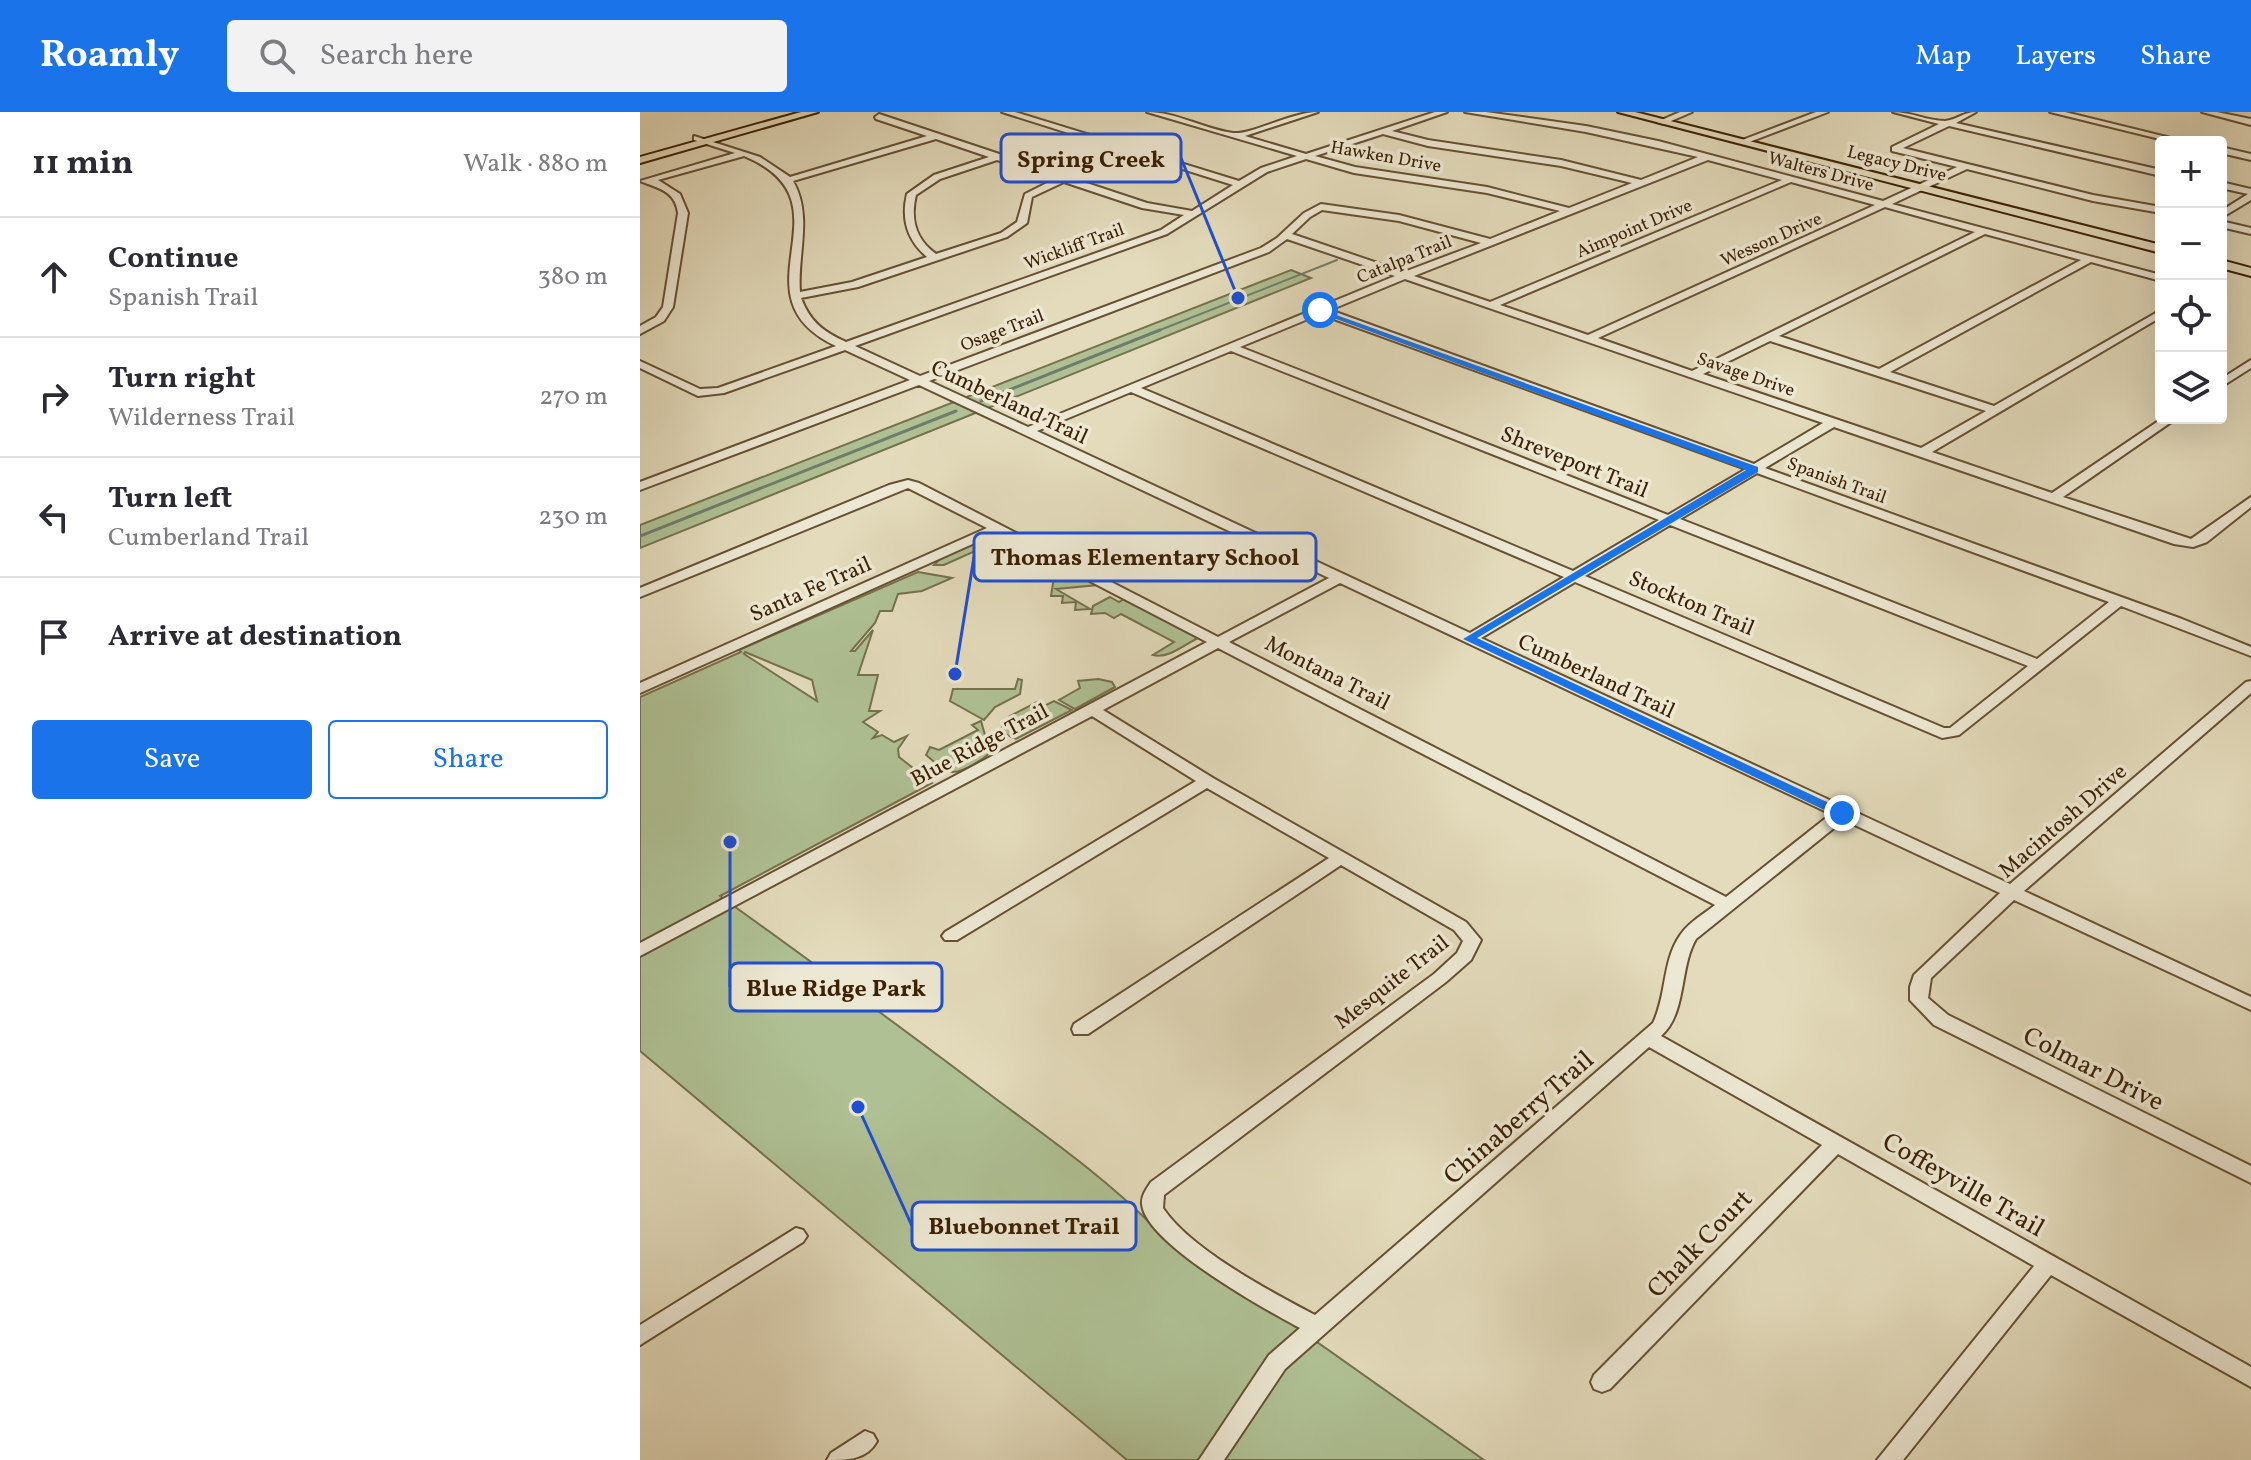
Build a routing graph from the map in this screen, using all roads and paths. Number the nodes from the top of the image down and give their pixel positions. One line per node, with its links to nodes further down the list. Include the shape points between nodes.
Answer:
1 (791, 112): 24 (main road)
2 (813, 112): 24 (main road)
3 (894, 112): 23 (street, via 879,117)
4 (1006, 112): 41 (street)
5 (1151, 112): 21 (street, Hawken Drive)
6 (1314, 112): 21 (street)
7 (1443, 112): 20 (street, Wickliff Trail)
8 (1469, 112): 31 (street, Walters Drive, via 1597,131)
9 (1623, 112): 17 (main road, Legacy Drive)
10 (1650, 112): 17 (main road, Legacy Drive)
11 (1688, 112): 17 (street)
12 (1824, 112): 25 (street)
13 (1897, 112): 19 (street)
14 (1972, 112): 19 (street)
15 (2054, 112): 22 (street)
16 (2206, 112): 18 (street)
17 (1667, 120): 25 (main road, Legacy Drive)
18 (2251, 122)
19 (1947, 124): 34 (street, via 1895,149); 35 (street)
20 (1383, 132): 29 (street, Wickliff Trail); 40 (street)
21 (1235, 136): 29 (street, Hawken Drive)
22 (2157, 136)
23 (933, 137): 30 (street); 38 (street)
24 (702, 139): 27 (main road); 28 (street); 33 (main road)
25 (1746, 140): 42 (main road, Legacy Drive)
26 (2227, 151): 32 (street)
27 (640, 153)
28 (742, 154): 38 (street); 39 (street)
29 (1304, 156): 41 (street, Wickliff Trail); 47 (street, Hawken Drive)
30 (996, 157): 36 (street); 58 (street, via 937,177 912,194 914,240)
31 (1707, 157): 37 (street, Walters Drive); 40 (street, Catalpa Trail)
32 (2251, 157)
33 (640, 160)
34 (1965, 167): 42 (street, Wesson Drive); 46 (street)
35 (2155, 172)
36 (1062, 179): 49 (street, via 1147,206); 58 (street, via 1028,196 1022,223 1013,231)
37 (1791, 179): 45 (street, Walters Drive); 66 (street, Aimpoint Drive)
38 (788, 180): 65 (street, via 798,215)
39 (645, 182): 69 (street, via 676,194 683,213 668,307)
40 (1642, 183): 47 (street, Catalpa Trail)
41 (1238, 184): 49 (street, Wickliff Trail)
42 (1926, 186): 45 (street, Wesson Drive); 54 (main road, Legacy Drive); 56 (main road, Legacy Drive)
43 (2227, 187): 44 (street)
44 (2251, 194): 48 (street)
45 (1887, 204): 51 (street, Walters Drive); 71 (street, Wesson Drive)
46 (2155, 209)
47 (1570, 211): 55 (street, Catalpa Trail)
48 (2227, 211)
49 (1194, 214): 72 (street, Wickliff Trail, via 1164,232)
50 (2227, 225): 52 (street)
51 (1984, 231): 59 (street, Walters Drive); 70 (street)
52 (2251, 231)
53 (1288, 236): 55 (street, Osage Trail, via 1321,207 1399,218); 63 (street, Savage Drive); 79 (street, Osage Trail, via 1265,250)
54 (2155, 241)
55 (1490, 242): 63 (street, Catalpa Trail)
56 (2155, 247)
57 (2227, 258): 60 (main road)
58 (936, 259): 65 (street, via 854,285)
59 (2090, 259): 64 (street, Walters Drive); 76 (street)
60 (2251, 264)
61 (2227, 266): 62 (main road)
62 (2251, 272)
63 (1403, 276): 66 (street, Savage Drive); 67 (street, Catalpa Trail)
64 (2155, 276)
65 (795, 296): 72 (street, Cumberland Trail, via 805,323)
66 (1489, 306): 71 (street, Savage Drive)
67 (1320, 310): 73 (street, Catalpa Trail); 86 (street, Spanish Trail)
68 (2155, 317): 81 (street)
69 (640, 331)
70 (1770, 337): 76 (street); 77 (street)
71 (1588, 339): 77 (street, Savage Drive)
72 (842, 346): 75 (street, Wickliff Trail, via 706,394); 79 (street, Cumberland Trail)
73 (1231, 347): 80 (street, Catalpa Trail); 90 (street, Shreveport Trail)
74 (2251, 363): 78 (street)
75 (640, 364)
76 (1881, 372): 81 (street)
77 (1692, 375): 82 (street, Savage Drive)
78 (2227, 380)
79 (916, 381): 84 (street, Cumberland Trail); 87 (street, Osage Trail)
80 (1131, 388): 84 (street, Catalpa Trail); 92 (street, Stockton Trail)
81 (1996, 410): 85 (street)
82 (1832, 423): 85 (street, Savage Drive); 86 (street)
83 (2162, 424): 88 (street)
84 (1025, 432): 93 (street, Cumberland Trail)
85 (1920, 454): 88 (street, Savage Drive)
86 (1754, 469): 90 (street); 95 (street, Spanish Trail)
87 (640, 486)
88 (2053, 498): 89 (street, Savage Drive, via 2193,543)
89 (2251, 501)
90 (1669, 520): 92 (street); 99 (street, Shreveport Trail)
91 (998, 528): 94 (street, Montana Trail, via 908,484); 97 (street, Montana Trail); 101 (street, Santa Fe Trail)
92 (1574, 576): 96 (street); 99 (street, Stockton Trail, via 1942,733 1954,732)
93 (1339, 578): 96 (street, Cumberland Trail); 97 (street, Blue Ridge Trail)
94 (640, 593)
95 (2118, 602): 98 (street, Spanish Trail); 99 (street, Stockton Trail)
96 (1469, 639): 104 (street, Cumberland Trail)
97 (1220, 641): 102 (street, Blue Ridge Trail); 107 (street, Montana Trail)
98 (2251, 652)
99 (2038, 665)
100 (2251, 685): 106 (street, Macintosh Drive)
101 (640, 689)
102 (1091, 709): 103 (street, Mesquite Trail); 109 (street, Blue Ridge Trail)
103 (1207, 781): 105 (street, Mesquite Trail); 108 (street)
104 (1842, 813): 106 (street, Cumberland Trail); 107 (street, Chinaberry Trail)
105 (1342, 857): 112 (street); 118 (street, Mesquite Trail, via 1460,926 1472,940 1471,949 1440,978 1158,1187 1151,1199 1165,1228)
106 (2011, 893): 110 (street, Macintosh Drive, via 1923,975); 111 (street, Cumberland Trail)
107 (1726, 904): 113 (street, Chinaberry Trail, via 1679,950 1668,1013)
108 (951, 936)
109 (640, 950)
110 (1919, 1000): 115 (street, Colmar Drive, via 1941,1020)
111 (2251, 1004)
112 (1081, 1029)
113 (1649, 1038): 114 (street, Coffeyville Trail); 118 (street, Chinaberry Trail)
114 (1836, 1143): 117 (street, Coffeyville Trail); 121 (street, Chalk Court)
115 (2251, 1175)
116 (796, 1236): 119 (street)
117 (2048, 1264): 120 (street, Coffeyville Trail); 125 (street)
118 (1317, 1327): 124 (street, Chinaberry Trail, via 1277,1362)
119 (640, 1336)
120 (2251, 1378)
121 (1602, 1382)
122 (865, 1441): 123 (street)
123 (839, 1460)
124 (1211, 1460)
125 (1889, 1460)

